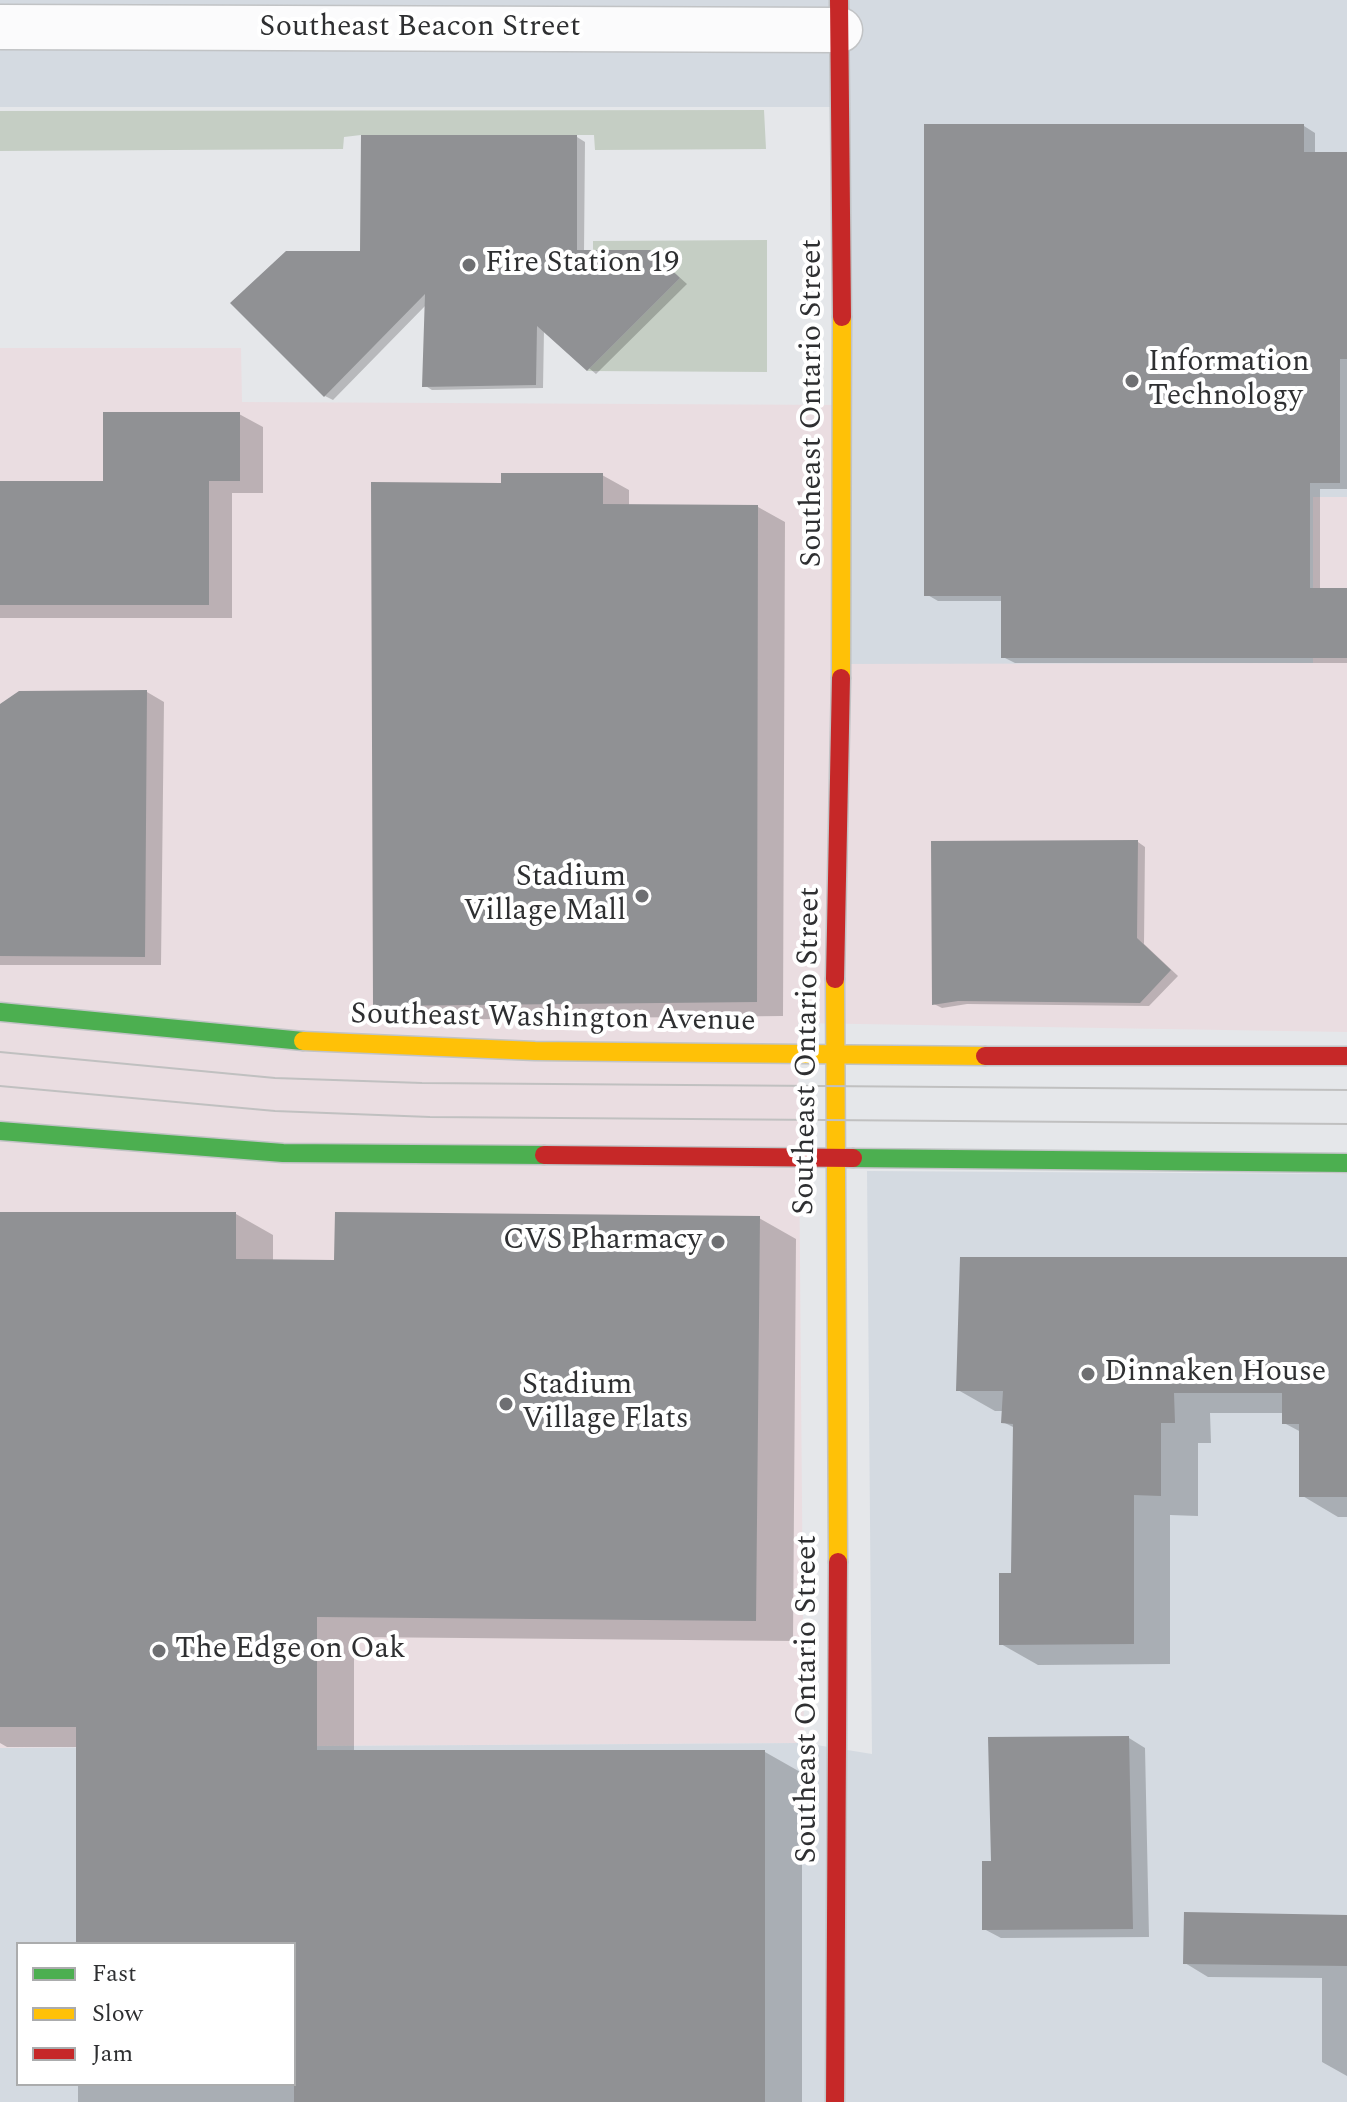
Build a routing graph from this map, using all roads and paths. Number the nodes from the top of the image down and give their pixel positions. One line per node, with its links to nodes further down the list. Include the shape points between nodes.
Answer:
1 (840, 15): 2 (street, Southeast Beacon Street); 4 (street, Southeast Ontario Street, via 842,678)
2 (0, 27)
3 (0, 1012): 4 (street, Southeast Washington Avenue, via 406,1046)
4 (833, 1054): 5 (street, Southeast Washington Avenue); 7 (street, Southeast Ontario Street)
5 (1347, 1056)
6 (0, 1131): 7 (street, via 283,1153)
7 (835, 1157): 8 (street); 9 (street, Southeast Ontario Street)
8 (1347, 1163)
9 (835, 2102)

